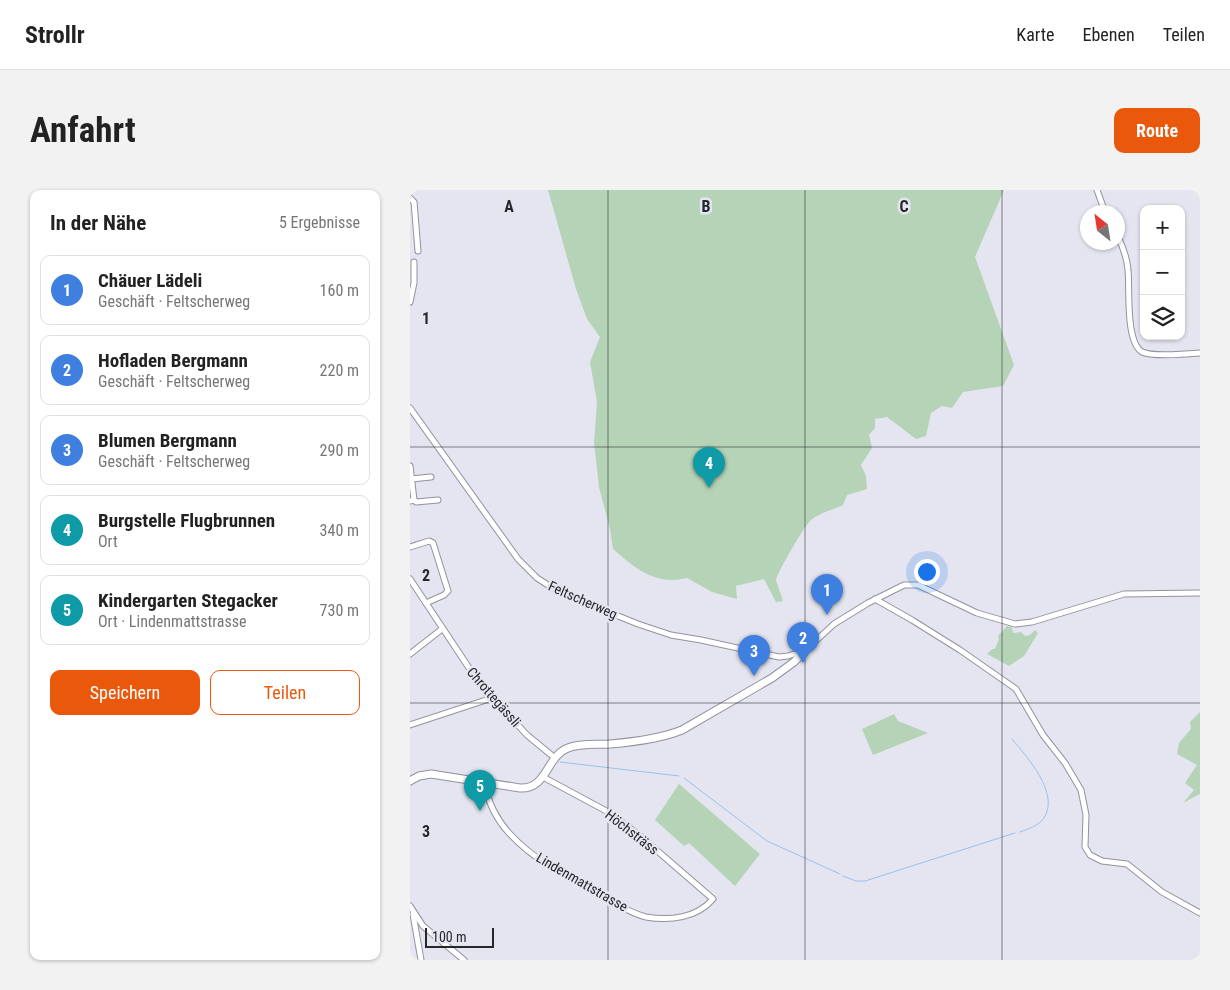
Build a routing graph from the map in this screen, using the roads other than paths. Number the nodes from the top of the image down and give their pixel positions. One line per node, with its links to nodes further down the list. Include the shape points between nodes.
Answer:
1 (1097, 190): 3 (street)
2 (410, 198): 5 (street, via 414,202)
3 (1102, 205)
4 (1123, 250): 9 (street, via 1128,270 1130,318 1138,347 1147,353)
5 (418, 251)
6 (414, 262): 7 (street)
7 (412, 272): 8 (street, via 414,282)
8 (410, 302)
9 (1200, 354)
10 (410, 408): 22 (street, Feltscherweg, via 522,564 554,590 671,635 771,656 788,656)
11 (410, 466): 13 (street)
12 (431, 477): 13 (street)
13 (411, 479): 14 (street)
14 (412, 500): 15 (street)
15 (438, 500)
16 (410, 547): 20 (street, via 429,541 433,543 445,579 448,591)
17 (410, 579): 20 (street, Chrottegässli)
18 (1200, 593): 19 (street, via 1124,594 1021,624 977,612 914,584 904,585)
19 (875, 599): 22 (street, via 845,616); 32 (street, via 952,644 1016,689 1081,790 1086,815 1085,847 1090,856 1127,864 1162,892)
20 (426, 603): 21 (street, Chrottegässli)
21 (442, 628): 23 (street); 24 (street, Chrottegässli, via 478,683)
22 (806, 650): 26 (street, via 772,678 682,730 630,742 572,746)
23 (410, 654)
24 (492, 698): 25 (street); 26 (street, Chrottegässli)
25 (410, 725)
26 (554, 758): 27 (street)
27 (543, 777): 29 (street, via 536,784 524,788); 30 (street, Höchsträss, via 610,813)
28 (410, 781): 29 (street, via 431,774)
29 (484, 783): 30 (street, Lindenmattstrasse, via 499,821 522,847 626,909 645,916 679,918 707,906)
30 (713, 899)
31 (411, 908): 33 (street); 34 (street, via 423,926)
32 (1200, 913)
33 (420, 960)
34 (464, 960)

